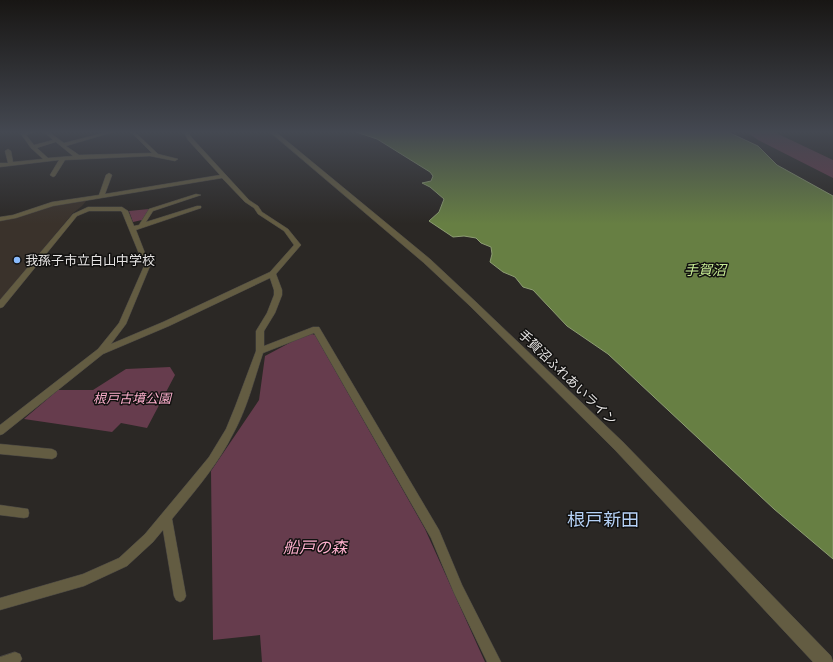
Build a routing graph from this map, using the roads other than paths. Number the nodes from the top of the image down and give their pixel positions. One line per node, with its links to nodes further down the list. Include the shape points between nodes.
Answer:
1 (11, 163): 5 (street)
2 (61, 163): 6 (street)
3 (212, 163): 8 (street)
4 (310, 163): 28 (street, 手賀沼ふれあいライン, via 421,256 620,446)
5 (0, 165)
6 (53, 175)
7 (109, 175): 9 (street)
8 (224, 176): 9 (street); 15 (street, via 260,213 286,230 298,244)
9 (102, 195): 12 (street, via 52,204)
10 (198, 195): 13 (street, via 151,210)
11 (199, 207): 13 (street)
12 (0, 219)
13 (141, 226): 14 (street)
14 (132, 229): 16 (street, via 122,209 88,209 77,213); 17 (street, via 147,266 122,324)
15 (272, 274): 17 (street); 18 (street, via 278,295 260,331)
16 (0, 305)
17 (100, 352): 19 (street)
18 (260, 352): 24 (street, via 230,431 213,460); 27 (street, via 316,329 435,534 458,589)
19 (0, 431)
20 (0, 449): 21 (street)
21 (52, 454)
22 (0, 510): 23 (street)
23 (24, 513)
24 (166, 518): 25 (street); 26 (street, via 149,538 122,562 84,580)
25 (180, 596)
26 (0, 604)
27 (494, 662)
28 (825, 662)

